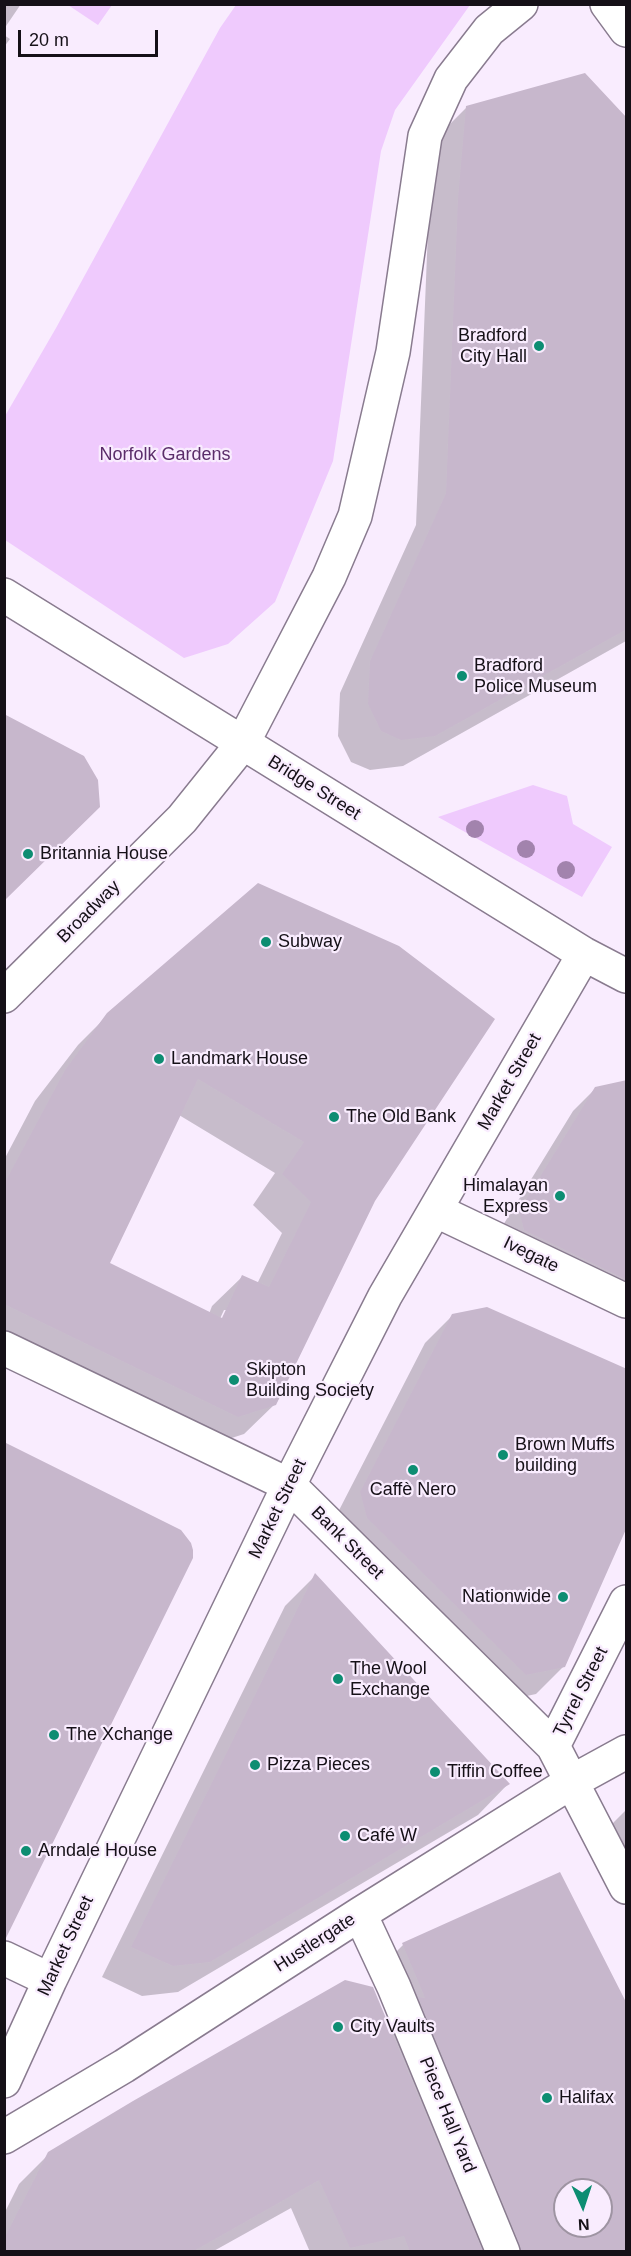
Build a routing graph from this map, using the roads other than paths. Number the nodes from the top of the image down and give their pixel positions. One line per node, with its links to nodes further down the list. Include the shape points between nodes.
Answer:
1 (521, 4): 5 (street, via 489,30 451,79 424,136 393,352 355,516 329,577)
2 (607, 4): 3 (street)
3 (627, 30)
4 (4, 595): 5 (street, Bridge Street)
5 (243, 743): 6 (street, Bridge Street); 8 (street, Broadway, via 182,819)
6 (584, 954): 7 (street, Bridge Street); 9 (street, Market Street)
7 (627, 976)
8 (4, 996)
9 (435, 1210): 10 (street, Ivegate); 12 (street, Market Street, via 385,1296)
10 (627, 1301)
11 (4, 1348): 12 (street, Bank Street)
12 (289, 1485): 14 (street, Bank Street); 20 (street, Market Street)
13 (627, 1602): 14 (street, Tyrrel Street)
14 (553, 1746): 16 (street, Tyrrel Street)
15 (627, 1752): 16 (street, Hustlergate)
16 (573, 1781): 17 (street); 18 (street, Hustlergate)
17 (627, 1887)
18 (360, 1914): 22 (street, Hustlergate, via 124,2066); 23 (street, Piece Hall Yard, via 399,1998)
19 (4, 1958): 20 (street)
20 (50, 1980): 21 (street, Market Street)
21 (4, 2081)
22 (4, 2137)
23 (503, 2252)

